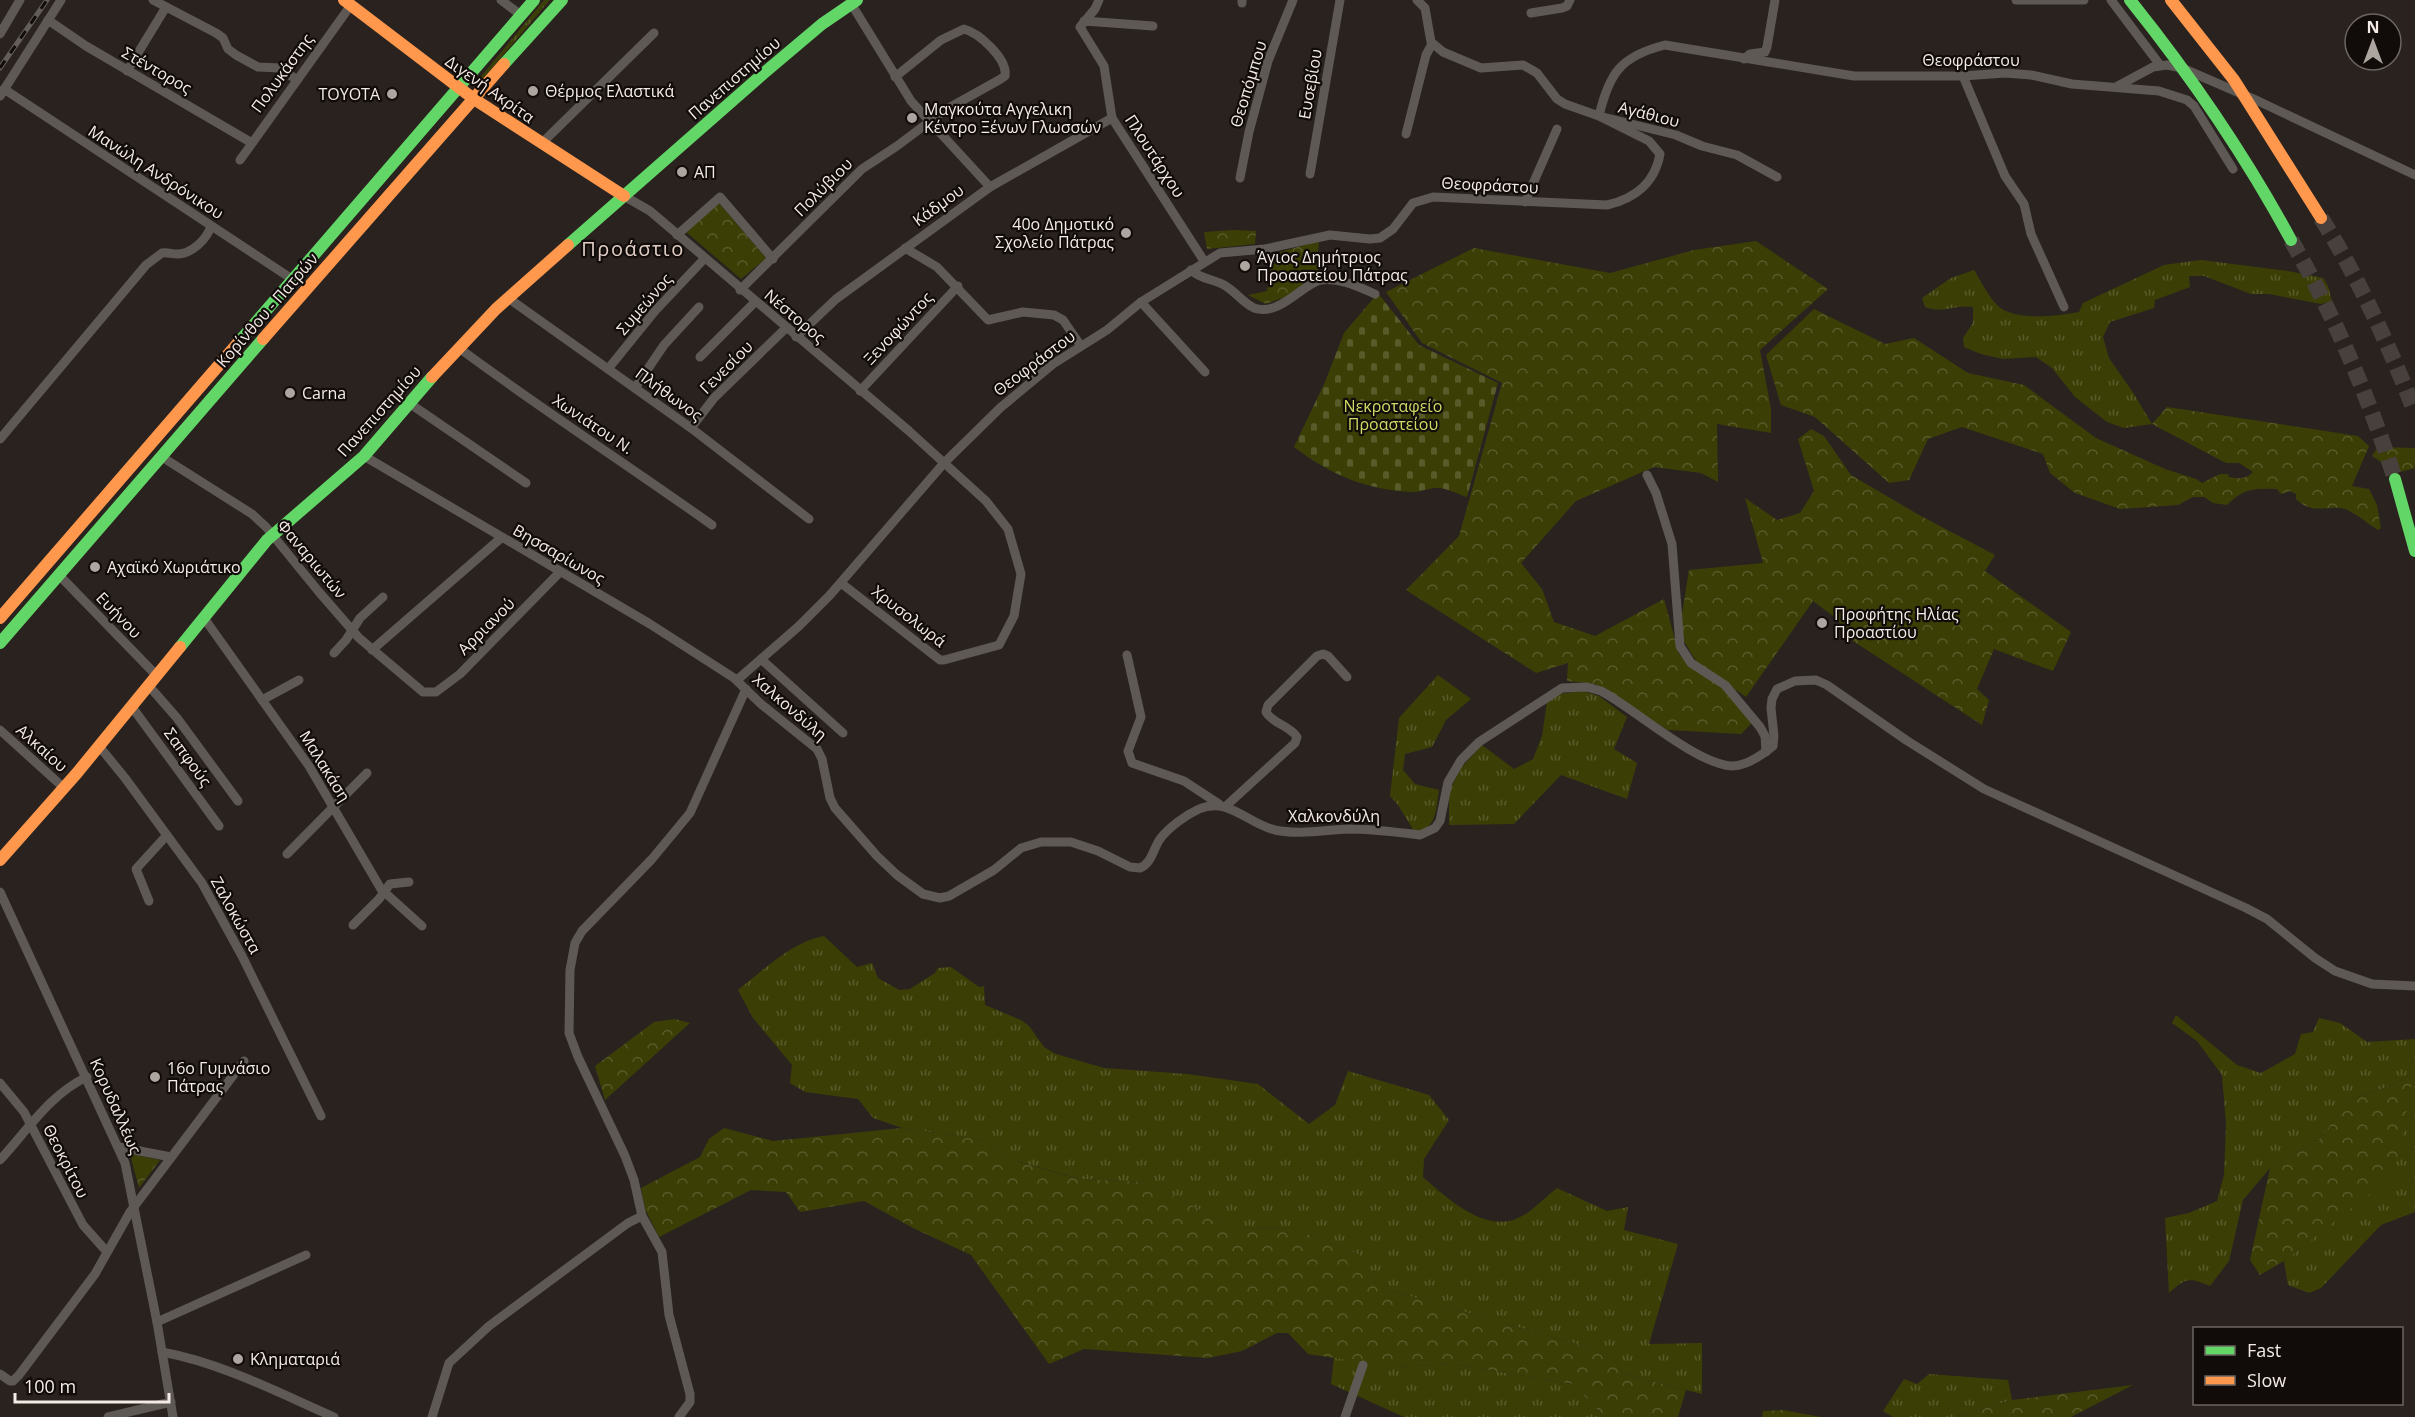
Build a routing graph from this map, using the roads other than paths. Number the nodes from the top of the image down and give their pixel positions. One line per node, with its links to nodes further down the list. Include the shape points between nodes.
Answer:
1 (20, 0): 27 (street)
2 (61, 0): 23 (street)
3 (153, 0): 20 (street)
4 (501, 0): 22 (street)
5 (534, 0): 22 (main road, Κορίνθου - Πατρών)
6 (562, 0): 38 (main road, Κορίνθου - Πατρών)
7 (1099, 0): 24 (street)
8 (1293, 0): 51 (street, Θεοπόμπου, via 1268,61)
9 (1340, 0): 48 (street, Ευσεβίου)
10 (1417, 0): 28 (street, via 1425,7)
11 (1570, 0): 21 (street, via 1562,8)
12 (1774, 0): 29 (street, via 1765,52)
13 (2016, 0): 14 (street)
14 (2084, 0)
15 (2111, 0): 30 (street)
16 (2130, 0): 58 (main road, via 2196,84 2248,162)
17 (2172, 0): 55 (main road, via 2234,80)
18 (347, 2): 34 (street, Πολυκάστης); 36 (main road, Διγενή Ακρίτα)
19 (851, 2): 33 (street); 53 (main road, Πανεπιστημίου, via 731,100)
20 (166, 7): 31 (street); 34 (street, via 216,33 229,50 253,65 277,66)
21 (1531, 13)
22 (521, 15): 36 (main road, Κορίνθου - Πατρών)
23 (48, 20): 31 (street, Στέντορος); 37 (street)
24 (1084, 21): 25 (street); 40 (street, Πλουτάρχου, via 1082,32 1106,70)
25 (1153, 26)
26 (654, 33): 45 (street)
27 (0, 34)
28 (1432, 44): 39 (street, Αγάθιου, via 1481,68 1523,65 1537,72 1557,99); 43 (street)
29 (1744, 59): 32 (street, Θεοφράστου, via 1854,76); 39 (street, Θεοφράστου, via 1665,45 1644,50 1613,77)
30 (2160, 65): 35 (street); 49 (street, via 2182,68 2224,85)
31 (127, 71): 44 (street, Στέντορος)
32 (1963, 76): 35 (street, Θεοφράστου, via 2022,74 2072,84); 72 (street, via 2005,176 2024,204 2031,234)
33 (895, 77): 41 (street); 41 (street, Πολύβιου, via 941,40 964,29 974,33 1003,61 1005,76)
34 (297, 80): 44 (street, Πολυκάστης)
35 (2116, 87): 47 (street, Θεοφράστου, via 2146,89 2187,100)
36 (458, 88): 38 (main road, Διγενή Ακρίτα); 64 (main road, Κορίνθου - Πατρών)
37 (2, 93): 56 (street, Μανώλη Ανδρόνικου)
38 (474, 99): 45 (main road, Διγενή Ακρίτα); 86 (main road, Κορίνθου - Πατρών)
39 (1599, 116): 50 (street, Αγάθιου, via 1737,155); 54 (street, Θεοφράστου, via 1649,141 1660,154 1658,166 1646,185 1621,202 1607,205)
40 (1112, 118): 52 (street, Κάδμου); 62 (street, Πλουτάρχου)
41 (930, 122): 52 (street); 61 (street, Πολύβιου, via 861,169)
42 (1557, 129): 54 (street)
43 (1406, 134)
44 (252, 143): 46 (street, Πολυκάστης)
45 (542, 143): 53 (main road, Διγενή Ακρίτα)
46 (240, 160)
47 (2233, 169)
48 (1310, 174)
49 (2415, 176)
50 (1777, 177)
51 (1240, 178)
52 (990, 186): 59 (street, Κάδμου)
53 (624, 196): 57 (street, Νέστορος, via 650,211); 68 (main road, Πανεπιστημίου)
54 (1525, 202): 62 (street, Θεοφράστου, via 1426,198 1413,203 1393,229 1380,238 1322,235 1265,249 1220,252)
55 (2321, 218)
56 (211, 226): 64 (street, Μανώλη Ανδρόνικου); 84 (street, via 206,239 189,251 162,252 146,265)
57 (677, 235): 60 (street, Νέστορος); 61 (street, via 720,197)
58 (2291, 240)
59 (905, 248): 65 (street, via 938,267); 74 (street, Κάδμου, via 836,299)
60 (704, 259): 66 (street, Νέστορος); 78 (street, Συμεώνος)
61 (773, 259): 66 (street, Πολύβιου)
62 (1204, 261): 63 (street, Θεοφράστου)
63 (1191, 270): 67 (street, via 1261,309 1293,299 1322,280 1346,283); 70 (street, Θεοφράστου)
64 (292, 279): 100 (main road, Κορίνθου - Πατρών)
65 (958, 286): 75 (street, via 988,320 1023,312 1054,315 1063,320); 81 (street, Ξενοφώντος)
66 (740, 290): 69 (street, Νέστορος)
67 (1375, 294)
68 (508, 298): 76 (main road, Πανεπιστημίου); 78 (street, Πλήθωνος)
69 (755, 302): 73 (street, Νέστορος); 77 (street)
70 (1141, 302): 75 (street, Θεοφράστου); 79 (street)
71 (699, 307): 80 (street, via 664,345)
72 (2064, 307)
73 (786, 328): 74 (street, Νέστορος); 83 (street, Γενεσίου, via 714,398)
74 (796, 337): 81 (street, Νέστορος)
75 (1081, 346): 87 (street, Θεοφράστου, via 1007,402)
76 (459, 348): 82 (main road, Πανεπιστημίου); 92 (street, Χωνιάτου Ν.)
77 (700, 357)
78 (608, 369): 80 (street, Πλήθωνος)
79 (1205, 372)
80 (635, 388): 83 (street, Πλήθωνος)
81 (860, 390): 87 (street, Νέστορος)
82 (409, 403): 85 (main road, Πανεπιστημίου); 90 (street)
83 (691, 428): 91 (street, Πλήθωνος)
84 (0, 439)
85 (364, 456): 93 (main road, Πανεπιστημίου); 94 (street, Βησσαρίωνος)
86 (162, 457): 93 (street, Φαναριωτών, via 246,510); 97 (main road, Κορίνθου - Πατρών)
87 (944, 463): 98 (street, Θεοφράστου); 98 (street, Χρυσολωρά, via 986,501 1008,529 1021,574 1014,616 999,645 940,660)
88 (1647, 475): 119 (street, via 1671,544 1680,646 1691,663 1725,685 1760,726)
89 (2395, 479): 95 (main road)
90 (526, 483)
91 (809, 519)
92 (711, 525)
93 (272, 535): 101 (main road, Πανεπιστημίου); 102 (street, Φαναριωτών)
94 (501, 538): 96 (street, Βησσαρίωνος); 104 (street)
95 (2415, 551)
96 (560, 572): 110 (street, Βησσαρίωνος); 113 (street, Αρριανού, via 471,664 440,690)
97 (59, 575): 103 (main road, Κορίνθου - Πατρών); 111 (street, Ευήνου)
98 (841, 583): 107 (street, Θεοφράστου)
99 (383, 597): 102 (street)
100 (0, 618)
101 (204, 618): 111 (main road, Πανεπιστημίου); 114 (street, Μαλακάση)
102 (352, 630): 104 (street, Φαναριωτών); 105 (street)
103 (0, 643)
104 (372, 650): 113 (street, Φαναριωτών, via 415,687)
105 (334, 653)
106 (1127, 655): 123 (street, via 1141,717 1128,751 1132,763 1184,780)
107 (760, 660): 110 (street, Θεοφράστου); 117 (street)
108 (1347, 677): 123 (street, via 1328,656 1317,656 1268,705 1269,717 1294,732 1295,743)
109 (299, 680): 114 (street)
110 (737, 680): 112 (street, Χαλκονδύλη)
111 (153, 681): 115 (main road, Πανεπιστημίου); 122 (street, Ευήνου)
112 (746, 689): 123 (street, Χαλκονδύλη, via 817,749 833,805 871,850 909,886 935,898 957,893 1021,848 1041,842 1071,842 1140,868 1176,824 1199,809); 145 (street, via 690,813 652,859 582,931 572,956 569,1033 625,1156)
113 (428, 693)
114 (262, 700): 124 (street, Μαλακάση)
115 (132, 707): 118 (main road, Πανεπιστημίου); 125 (street, Σαπφούς)
116 (0, 730): 121 (street, Αλκαίου)
117 (843, 733)
118 (99, 746): 121 (main road, Πανεπιστημίου); 126 (street, Ζαλοκώστα)
119 (1766, 752): 123 (street, Χαλκονδύλη, via 1744,764 1719,763 1693,752 1600,691 1574,686 1562,688 1469,750 1448,782 1440,821 1427,832 1277,831); 135 (street, via 1773,746 1771,708 1777,690 1807,679 1827,685 1984,789 2256,914 2335,971 2372,984)
120 (367, 774): 124 (street)
121 (64, 788): 128 (main road, Πανεπιστημίου)
122 (238, 801)
123 (1222, 805)
124 (334, 806): 127 (street); 131 (street, Μαλακάση)
125 (219, 826)
126 (166, 835): 132 (street, via 136,869); 139 (street, Ζαλοκώστα, via 195,873 233,939)
127 (287, 854)
128 (0, 860)
129 (409, 882): 131 (street, via 391,883)
130 (0, 892): 137 (street, Κορυδαλλέως)
131 (384, 893): 133 (street); 134 (street, Μαλακάση)
132 (149, 900)
133 (353, 925)
134 (422, 926)
135 (2415, 986)
136 (244, 1062): 142 (street)
137 (87, 1077): 140 (street, via 67,1089); 141 (street, Κορυδαλλέως)
138 (0, 1083): 140 (street, Θεοκρίτου)
139 (321, 1116)
140 (31, 1125): 143 (street); 146 (street, Θεοκρίτου, via 83,1225)
141 (119, 1146): 142 (street); 144 (street, Κορυδαλλέως)
142 (171, 1157): 144 (street)
143 (0, 1160)
144 (135, 1207): 146 (street); 148 (street, Κορυδαλλέως)
145 (642, 1216): 156 (street, via 489,1326 449,1363); 157 (street, via 664,1257 669,1315 690,1394 690,1402)
146 (107, 1252): 151 (street, via 95,1274 19,1375 11,1381)
147 (306, 1255): 148 (street)
148 (157, 1322): 149 (street, Κορυδαλλέως)
149 (162, 1352): 152 (street, Κορυδαλλέως); 155 (street, via 238,1376)
150 (1363, 1365): 158 (street)
151 (0, 1374)
152 (171, 1402): 153 (street); 154 (street, Κορυδαλλέως)
153 (108, 1417)
154 (172, 1417)
155 (334, 1417)
156 (432, 1417)
157 (679, 1417)
158 (1345, 1417)

